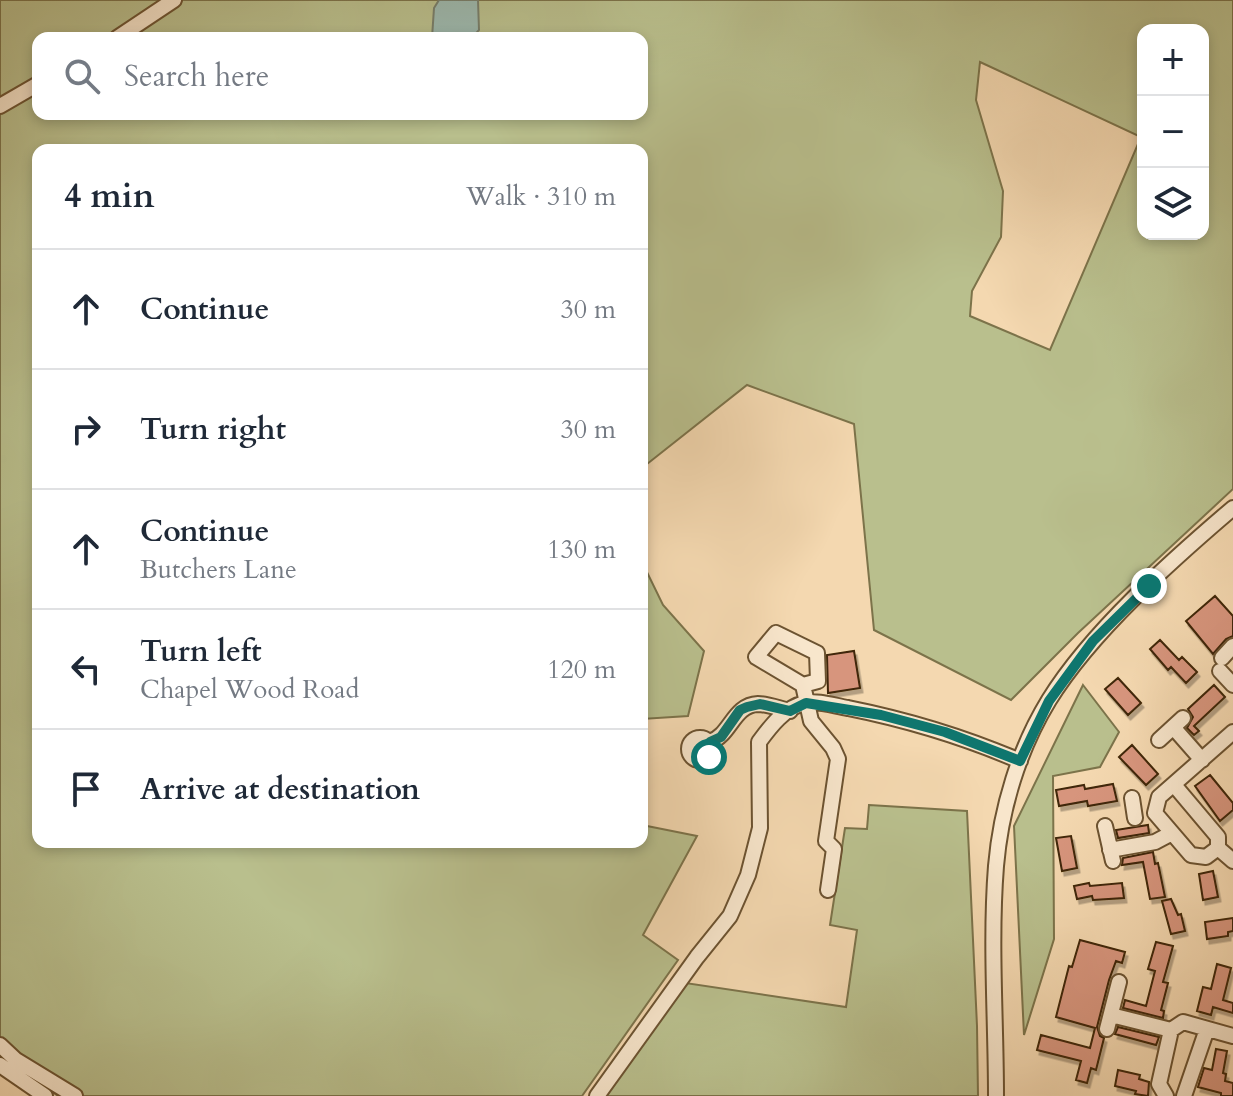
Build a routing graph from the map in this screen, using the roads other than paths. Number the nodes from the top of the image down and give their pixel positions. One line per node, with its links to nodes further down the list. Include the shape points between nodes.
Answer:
1 (174, 0): 2 (street)
2 (126, 32)
3 (32, 87): 4 (street)
4 (0, 106)
5 (1233, 508): 15 (street, via 1093,641 1049,701)
6 (1233, 646): 8 (street, via 1221,664)
7 (803, 685): 9 (street)
8 (1233, 685)
9 (806, 703): 10 (street); 15 (street, via 945,732); 23 (street, via 811,721 838,759 826,841 834,849)
10 (790, 711): 13 (street, via 753,705 740,710 721,737); 32 (street, via 759,742 760,828 730,916)
11 (1233, 732): 14 (street)
12 (1159, 740): 14 (street, via 1178,722)
13 (710, 742)
14 (1202, 760): 16 (street)
15 (1020, 761): 33 (street, via 996,865)
16 (1175, 786): 18 (street, via 1159,797); 21 (street, via 1218,837)
17 (1134, 810): 18 (street)
18 (1155, 813): 20 (street)
19 (1105, 826): 20 (street, via 1112,856)
20 (1172, 833): 21 (street, via 1191,855 1206,857)
21 (1218, 848): 22 (street)
22 (1233, 861)
23 (828, 890)
24 (1119, 982): 26 (street, via 1109,1022)
25 (1207, 1029): 26 (street, via 1183,1022); 27 (street); 35 (street)
26 (1171, 1030): 34 (street, via 1159,1084)
27 (1233, 1036)
28 (0, 1045): 31 (street)
29 (0, 1065): 30 (street)
30 (45, 1096)
31 (75, 1096)
32 (597, 1096)
33 (996, 1096)
34 (1166, 1096)
35 (1184, 1096)

